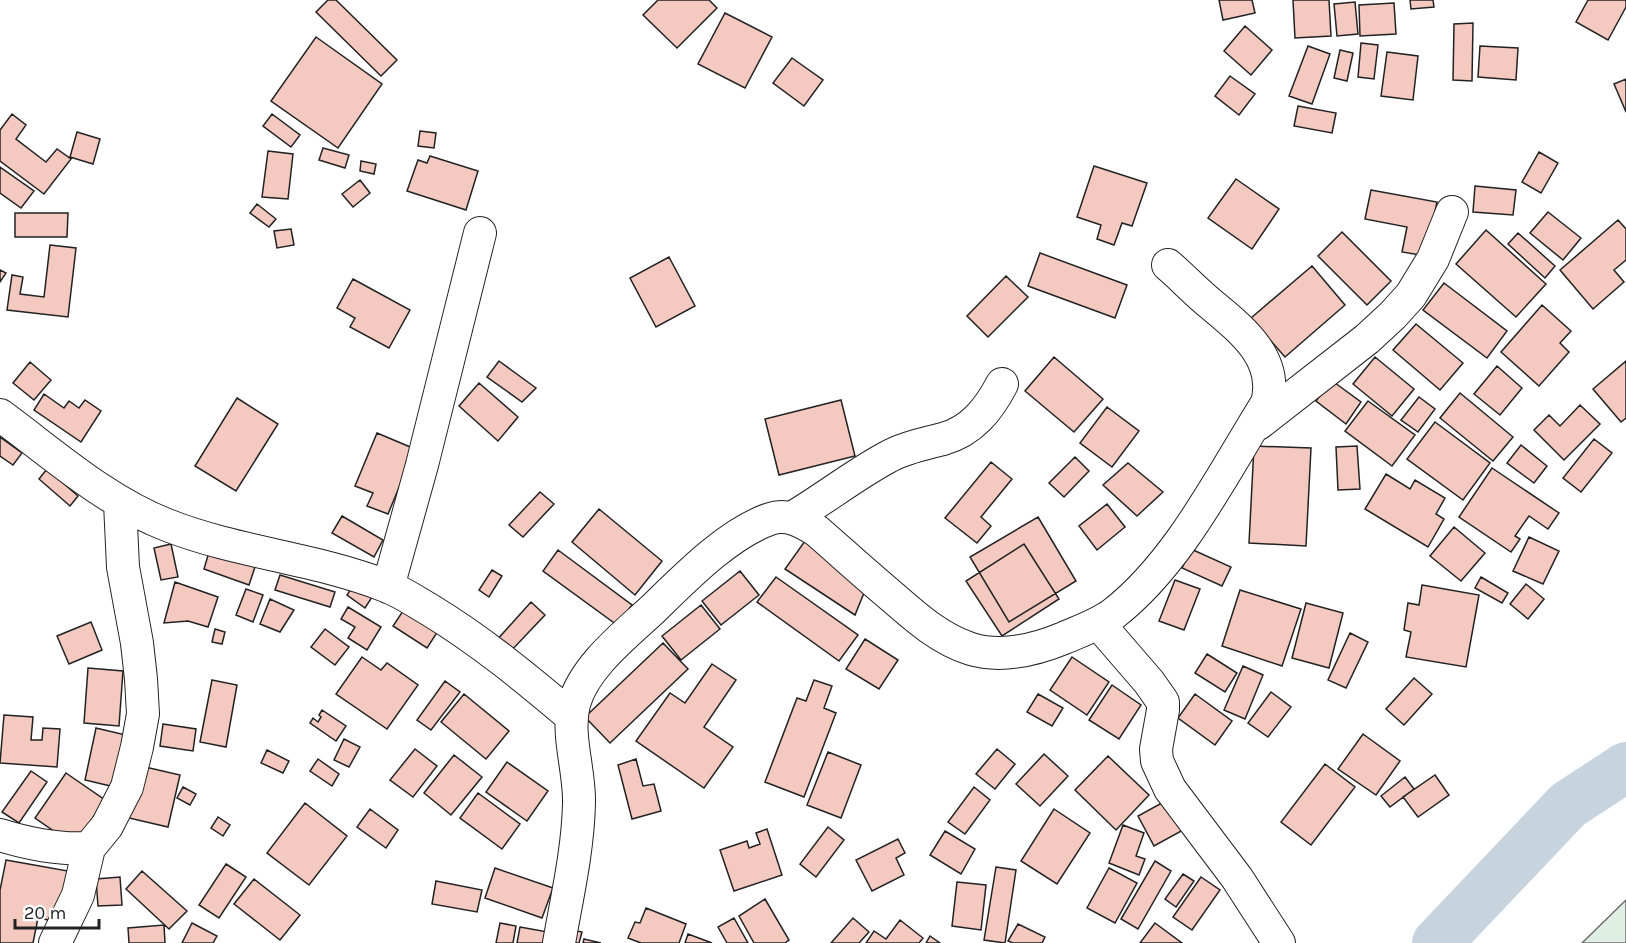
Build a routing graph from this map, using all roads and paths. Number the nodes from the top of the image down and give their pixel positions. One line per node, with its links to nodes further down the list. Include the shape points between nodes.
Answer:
1 (1452, 212): 6 (street, via 1433,259 1411,295 1393,315)
2 (480, 233): 9 (street)
3 (1168, 265): 6 (street, via 1229,317 1261,356 1270,392)
4 (1002, 384): 8 (street, via 978,420 945,438 887,457)
5 (0, 415): 7 (street)
6 (1250, 431): 10 (street, via 1172,554 1124,604)
7 (120, 503): 9 (street, via 200,536 339,570); 13 (street, via 123,567 137,643 143,714 126,787 110,820)
8 (792, 518): 10 (street, via 817,531 923,623 971,649 1020,652); 11 (street, via 782,517 746,531 700,564 609,650 579,692)
9 (388, 587): 11 (street, via 462,630)
10 (1098, 623): 16 (street, via 1163,702 1156,749 1157,761 1170,789 1237,878)
11 (572, 717): 15 (street, via 579,803 574,860)
12 (0, 835): 13 (street, via 41,846)
13 (89, 848): 14 (street, via 78,895)
14 (55, 943)
15 (559, 943)
16 (1279, 943)

